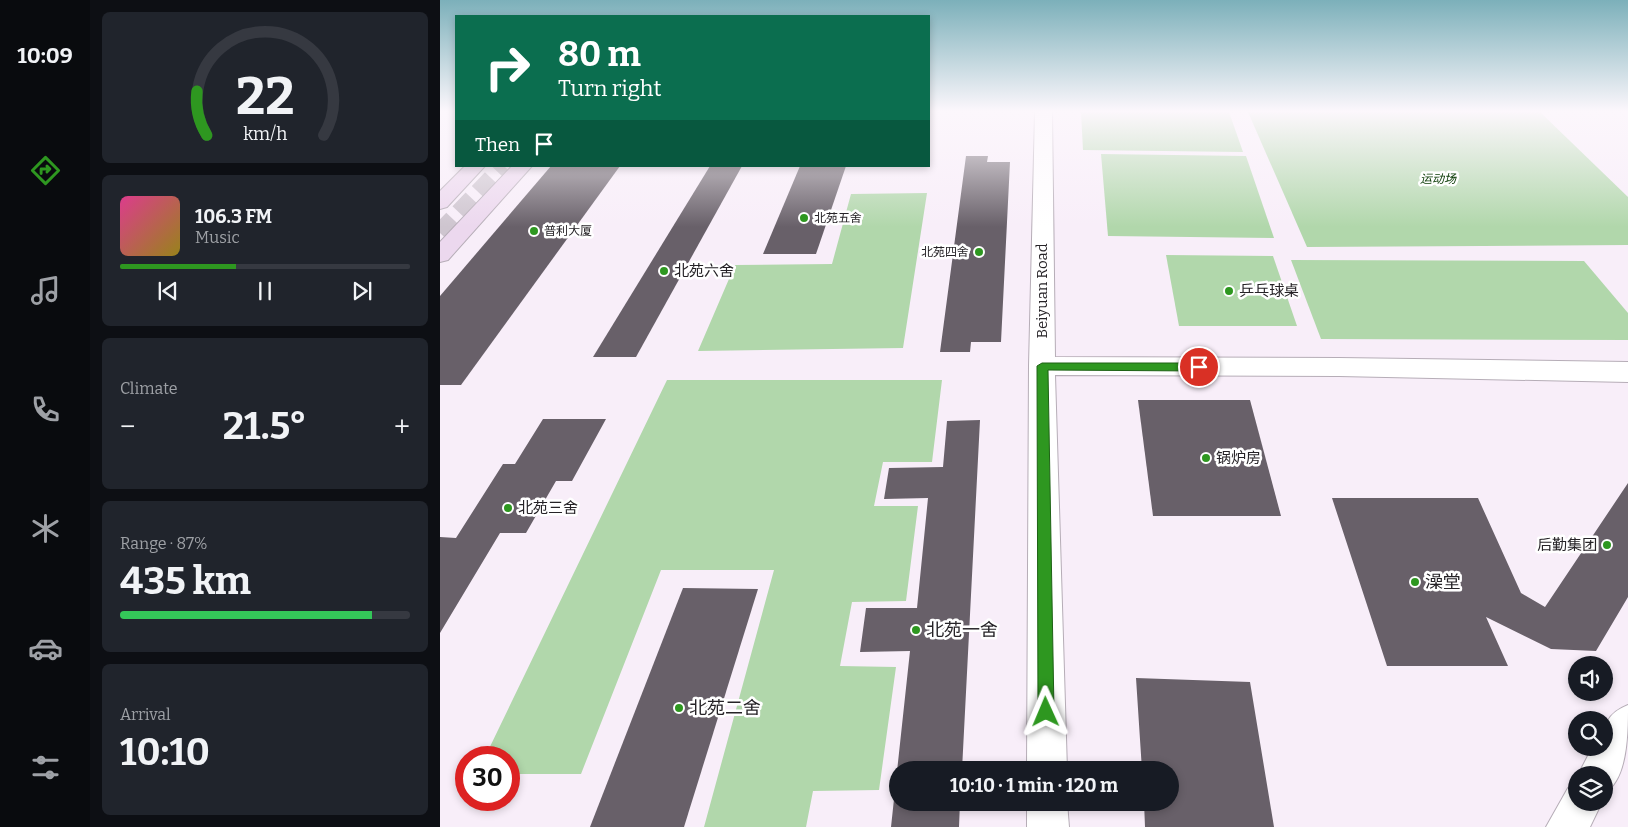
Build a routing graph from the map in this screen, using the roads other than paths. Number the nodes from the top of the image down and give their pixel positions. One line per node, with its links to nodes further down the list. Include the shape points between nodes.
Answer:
1 (1043, 151): 6 (street, Beiyuan Road)
2 (475, 167): 4 (main road)
3 (521, 167): 5 (main road)
4 (440, 203)
5 (440, 254)
6 (1042, 366): 7 (street); 9 (street, Beiyuan Road)
7 (1628, 372)
8 (1628, 724): 10 (street)
9 (1047, 761)
10 (1603, 766)
11 (1047, 811): 13 (street)
12 (1577, 811): 14 (street)
13 (1048, 827)
14 (1568, 827)

